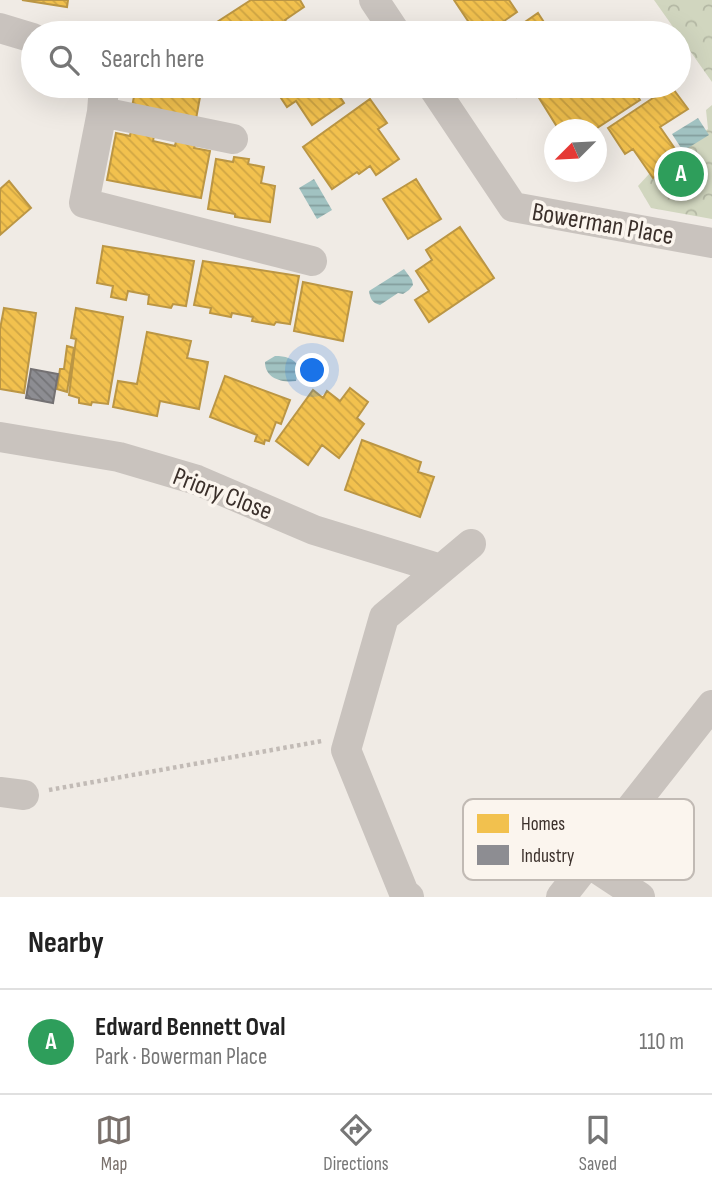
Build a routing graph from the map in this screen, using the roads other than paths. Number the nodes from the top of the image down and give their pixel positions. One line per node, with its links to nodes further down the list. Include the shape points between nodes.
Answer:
1 (374, 0): 2 (street)
2 (388, 21)
3 (0, 28): 4 (street)
4 (21, 34)
5 (440, 98): 8 (street, Bowerman Place, via 513,207)
6 (103, 99): 7 (street); 9 (street, via 84,203)
7 (233, 139)
8 (712, 243)
9 (312, 261)
10 (0, 438): 12 (street, Priory Close, via 119,457 197,480 314,530)
11 (471, 544): 12 (street)
12 (441, 569): 17 (street, via 384,617 346,750)
13 (712, 705): 14 (street)
14 (637, 799)
15 (574, 880): 18 (street)
16 (614, 880): 19 (street)
17 (409, 897)
18 (561, 897)
19 (640, 897)

